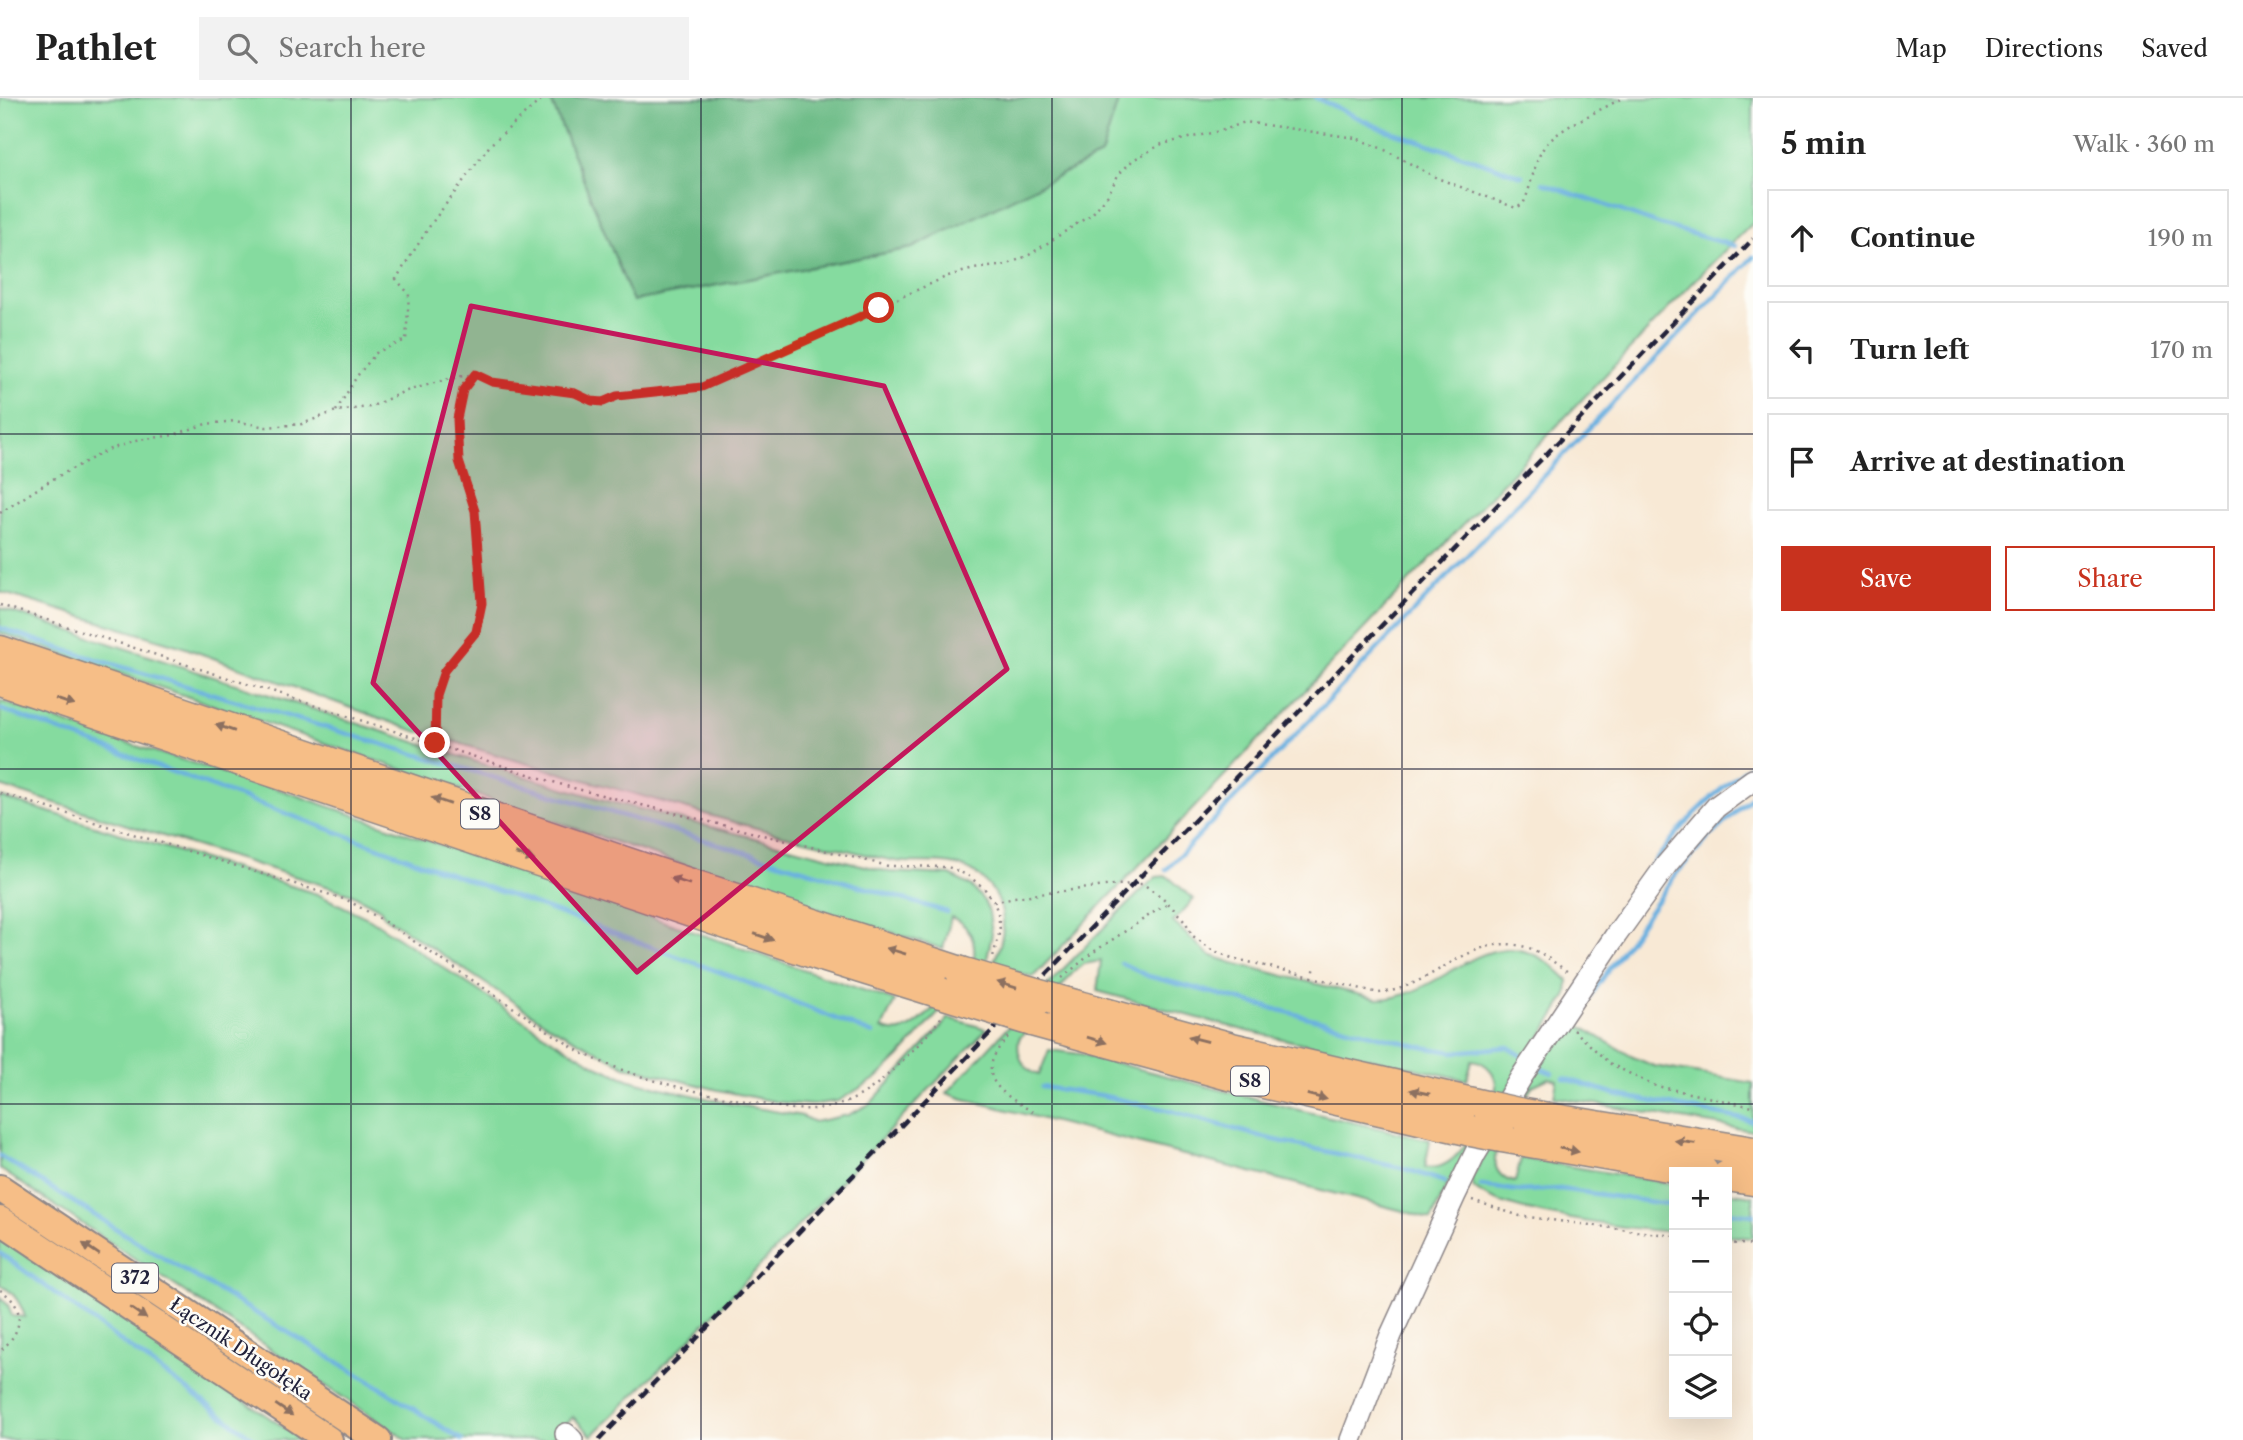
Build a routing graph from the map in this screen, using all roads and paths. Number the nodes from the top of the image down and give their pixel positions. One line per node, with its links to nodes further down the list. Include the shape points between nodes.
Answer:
1 (543, 98): 4 (path, via 491,144 431,224 396,279 409,294 406,340 377,352)
2 (1622, 98): 3 (path, via 1546,145 1523,204 1516,208 1437,178 1356,138 1245,122 1162,144 1133,160 1092,214 1029,255 1006,265 948,276 702,387 617,396 603,402 575,393 492,382)
3 (475, 374): 4 (path, via 403,392 370,407); 8 (path, via 463,390 457,419 459,461 475,511 482,603 476,632 444,671 436,695)
4 (336, 411): 5 (path, via 302,424 266,427 235,421 139,440 110,449)
5 (0, 513)
6 (0, 652): 16 (highway, S8, one-way to 6, bridge, via 961,972)
7 (0, 680): 16 (highway, S8, one-way to 16, bridge, via 819,956 1032,1021 1229,1075)
8 (435, 743)
9 (1753, 780): 13 (street, via 1716,807 1667,864)
10 (994, 902): 12 (path, via 1143,884 1168,903 1193,936 1212,950)
11 (1315, 967): 12 (path)
12 (1312, 978): 13 (path, via 1379,993 1398,991 1477,949 1510,944 1530,949)
13 (1585, 982): 14 (street)
14 (1561, 1018): 15 (path, via 1609,1063 1652,1085); 23 (street, via 1475,1154)
15 (1753, 1107)
16 (1478, 1119): 17 (highway, S8, bridge)
17 (1510, 1125): 18 (highway, S8, one-way to 17); 19 (highway, S8, one-way to 19)
18 (1753, 1152)
19 (1682, 1167)
20 (1732, 1177): 21 (highway)
21 (1753, 1180)
22 (0, 1188): 31 (main road, Łącznik Długołęka / 372, one-way to 22)
23 (1455, 1195): 25 (path, via 1520,1216); 32 (street, via 1391,1335)
24 (0, 1220): 30 (main road, Łącznik Długołęka / 372, one-way to 30)
25 (1669, 1235)
26 (1732, 1243): 27 (path)
27 (1753, 1245)
28 (0, 1290): 29 (path, via 16,1306 19,1328)
29 (0, 1351)
30 (329, 1440)
31 (378, 1440)
32 (1351, 1440)

